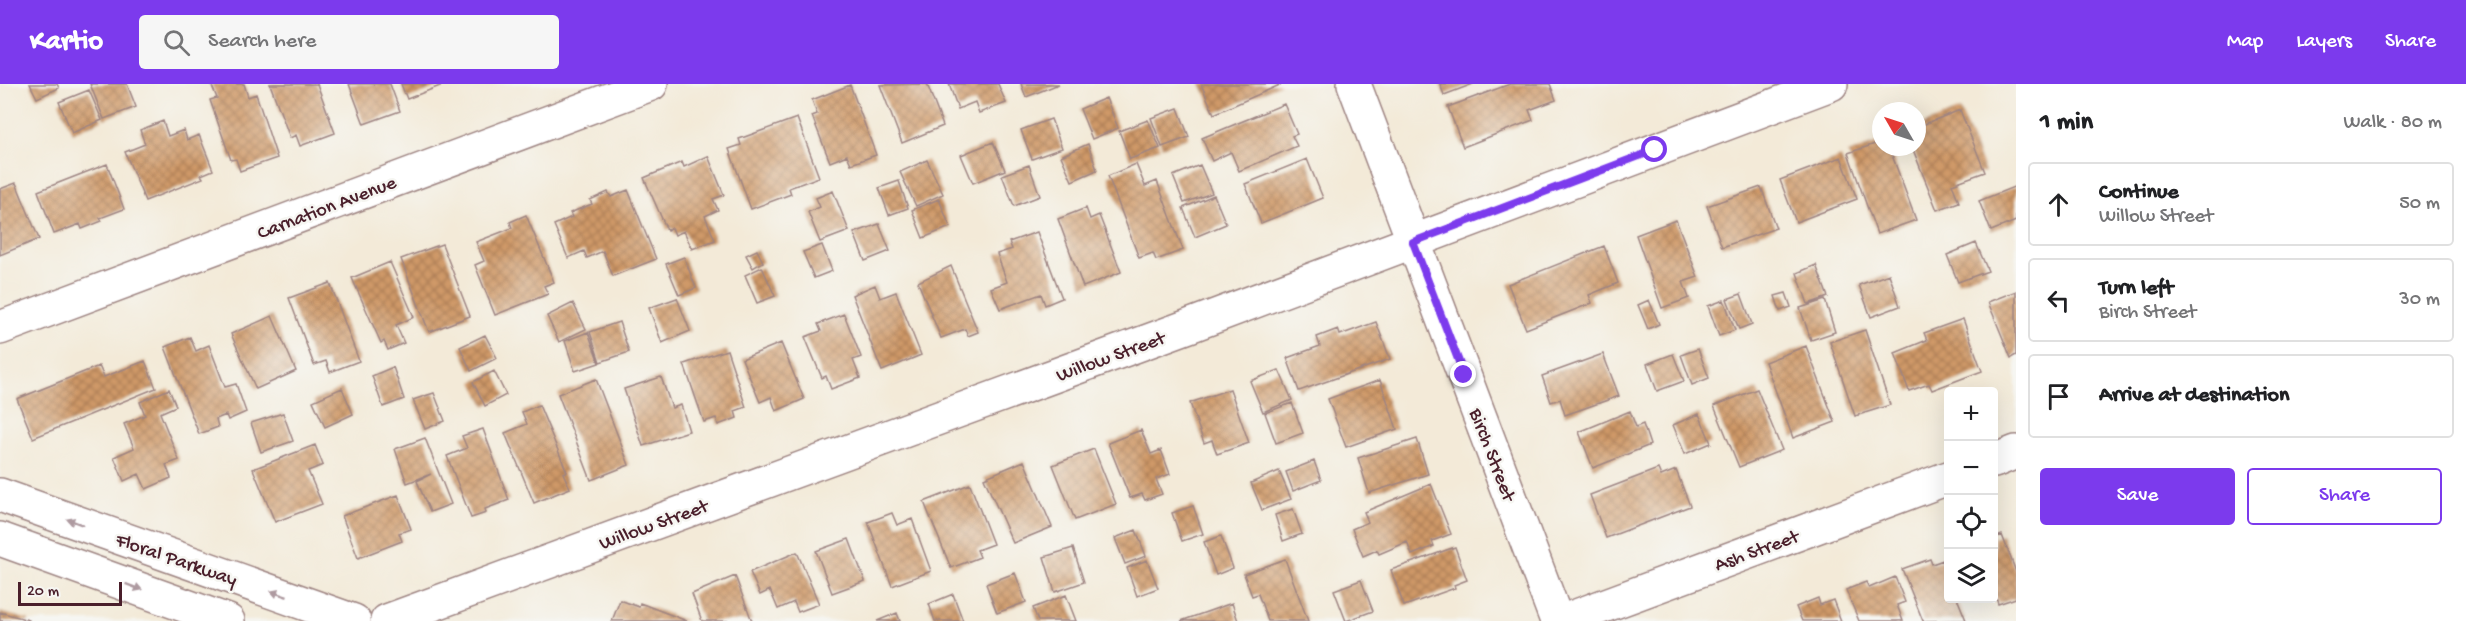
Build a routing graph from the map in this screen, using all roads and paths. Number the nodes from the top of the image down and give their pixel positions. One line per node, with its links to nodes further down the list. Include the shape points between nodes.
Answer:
1 (651, 84): 5 (street, Carnation Avenue)
2 (1354, 84): 4 (street, Birch Street)
3 (1831, 84): 4 (street, Willow Street)
4 (1413, 242): 15 (street, Willow Street); 16 (street, Birch Street)
5 (0, 328)
6 (2016, 452): 7 (street)
7 (1998, 459)
8 (1944, 479): 17 (street, Ash Street)
9 (0, 495): 10 (street, Floral Parkway, one-way to 9)
10 (109, 534): 12 (street); 14 (street, Floral Parkway, one-way to 10)
11 (0, 538): 12 (street)
12 (94, 573): 13 (street, one-way to 13)
13 (228, 621)
14 (354, 621)
15 (387, 621)
16 (1557, 621)
17 (1563, 621)

